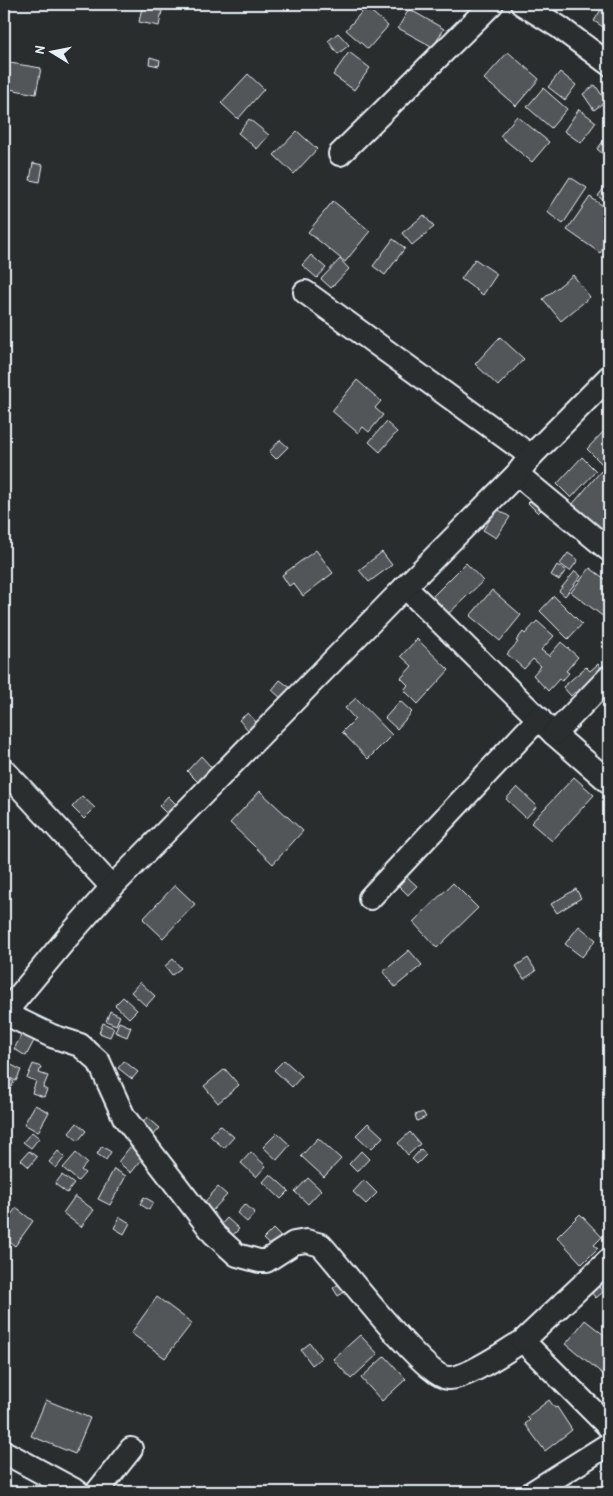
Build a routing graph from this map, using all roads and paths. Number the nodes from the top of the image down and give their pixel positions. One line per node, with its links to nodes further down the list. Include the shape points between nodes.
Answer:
1 (492, 4): 4 (street)
2 (522, 4): 3 (street)
3 (609, 64)
4 (340, 154)
5 (305, 292): 7 (street)
6 (609, 377): 7 (street)
7 (532, 456): 8 (street)
8 (517, 474): 9 (street); 10 (street)
9 (609, 550)
10 (404, 587): 12 (street); 15 (street)
11 (609, 677): 12 (street)
12 (547, 726): 14 (street); 16 (street)
13 (4, 770): 15 (street)
14 (609, 782)
15 (112, 887): 17 (street)
16 (370, 898)
17 (4, 1013): 19 (street, via 52,1036 80,1045 100,1062 124,1117 214,1234 237,1255 266,1261 294,1243 306,1241 321,1245 410,1350 447,1378 464,1376)
18 (609, 1260): 19 (street)
19 (523, 1341): 20 (street)
20 (609, 1427)
21 (609, 1444): 26 (street)
22 (131, 1449): 25 (street)
23 (4, 1452): 24 (street)
24 (78, 1492)
25 (97, 1492)
26 (533, 1492)

